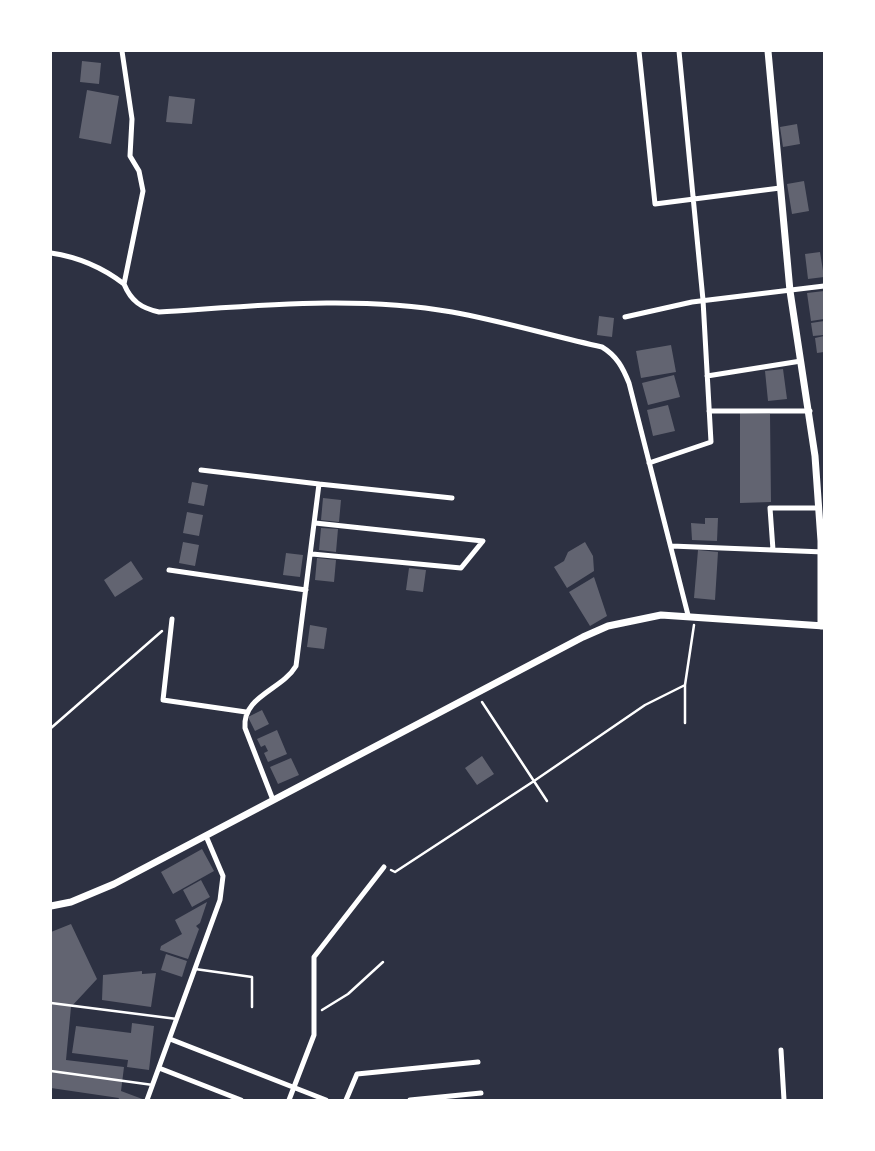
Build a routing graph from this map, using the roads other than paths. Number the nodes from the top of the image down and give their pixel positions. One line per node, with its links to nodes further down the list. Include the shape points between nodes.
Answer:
1 (122, 51): 8 (street, via 132,119 130,156 143,181)
2 (639, 51): 6 (street, via 655,204)
3 (679, 51): 6 (street)
4 (768, 51): 5 (street)
5 (780, 188): 6 (street); 10 (street)
6 (693, 199): 11 (street)
7 (51, 253): 8 (street, via 83,260)
8 (124, 284): 17 (street, via 136,303 159,312 305,303 378,305 450,312 602,347 622,365)
9 (824, 286): 10 (street)
10 (790, 291): 11 (street); 13 (street)
11 (703, 300): 12 (street); 14 (street)
12 (625, 317)
13 (801, 361): 14 (street); 16 (street)
14 (707, 376): 15 (street)
15 (709, 411): 16 (street); 17 (street, via 711,442)
16 (810, 411): 21 (street)
17 (649, 463): 23 (street)
18 (201, 470): 19 (street)
19 (319, 484): 20 (street); 22 (street)
20 (453, 498)
21 (819, 508): 24 (street, via 770,509); 25 (street)
22 (315, 523): 26 (street); 26 (street, via 483,541 461,568)
23 (671, 546): 24 (street); 29 (street)
24 (773, 550): 25 (street)
25 (823, 552): 31 (street)
26 (312, 554): 28 (street)
27 (169, 570): 28 (street)
28 (306, 590): 32 (street, via 296,666)
29 (692, 615): 31 (street); 33 (street, via 661,615 608,626)
30 (172, 621): 32 (street, via 163,700)
31 (823, 626)
32 (246, 712): 33 (street, via 245,727)
33 (274, 800): 34 (street)
34 (206, 836): 36 (street, via 93,894); 37 (street, via 223,884)
35 (384, 867): 47 (street, via 314,957 314,1035)
36 (51, 906)
37 (195, 969): 39 (lane, via 252,977); 40 (street)
38 (51, 1003): 40 (lane)
39 (252, 1007)
40 (177, 1019): 41 (street)
41 (170, 1039): 44 (street); 47 (street)
42 (781, 1050): 55 (street)
43 (478, 1062): 53 (street, via 357,1074)
44 (159, 1068): 46 (street); 50 (street)
45 (51, 1071): 46 (lane)
46 (153, 1085): 49 (street)
47 (294, 1088): 51 (street); 52 (street)
48 (481, 1093): 54 (street)
49 (147, 1100)
50 (241, 1100)
51 (289, 1100)
52 (326, 1100)
53 (346, 1100)
54 (411, 1100)
55 (784, 1100)

